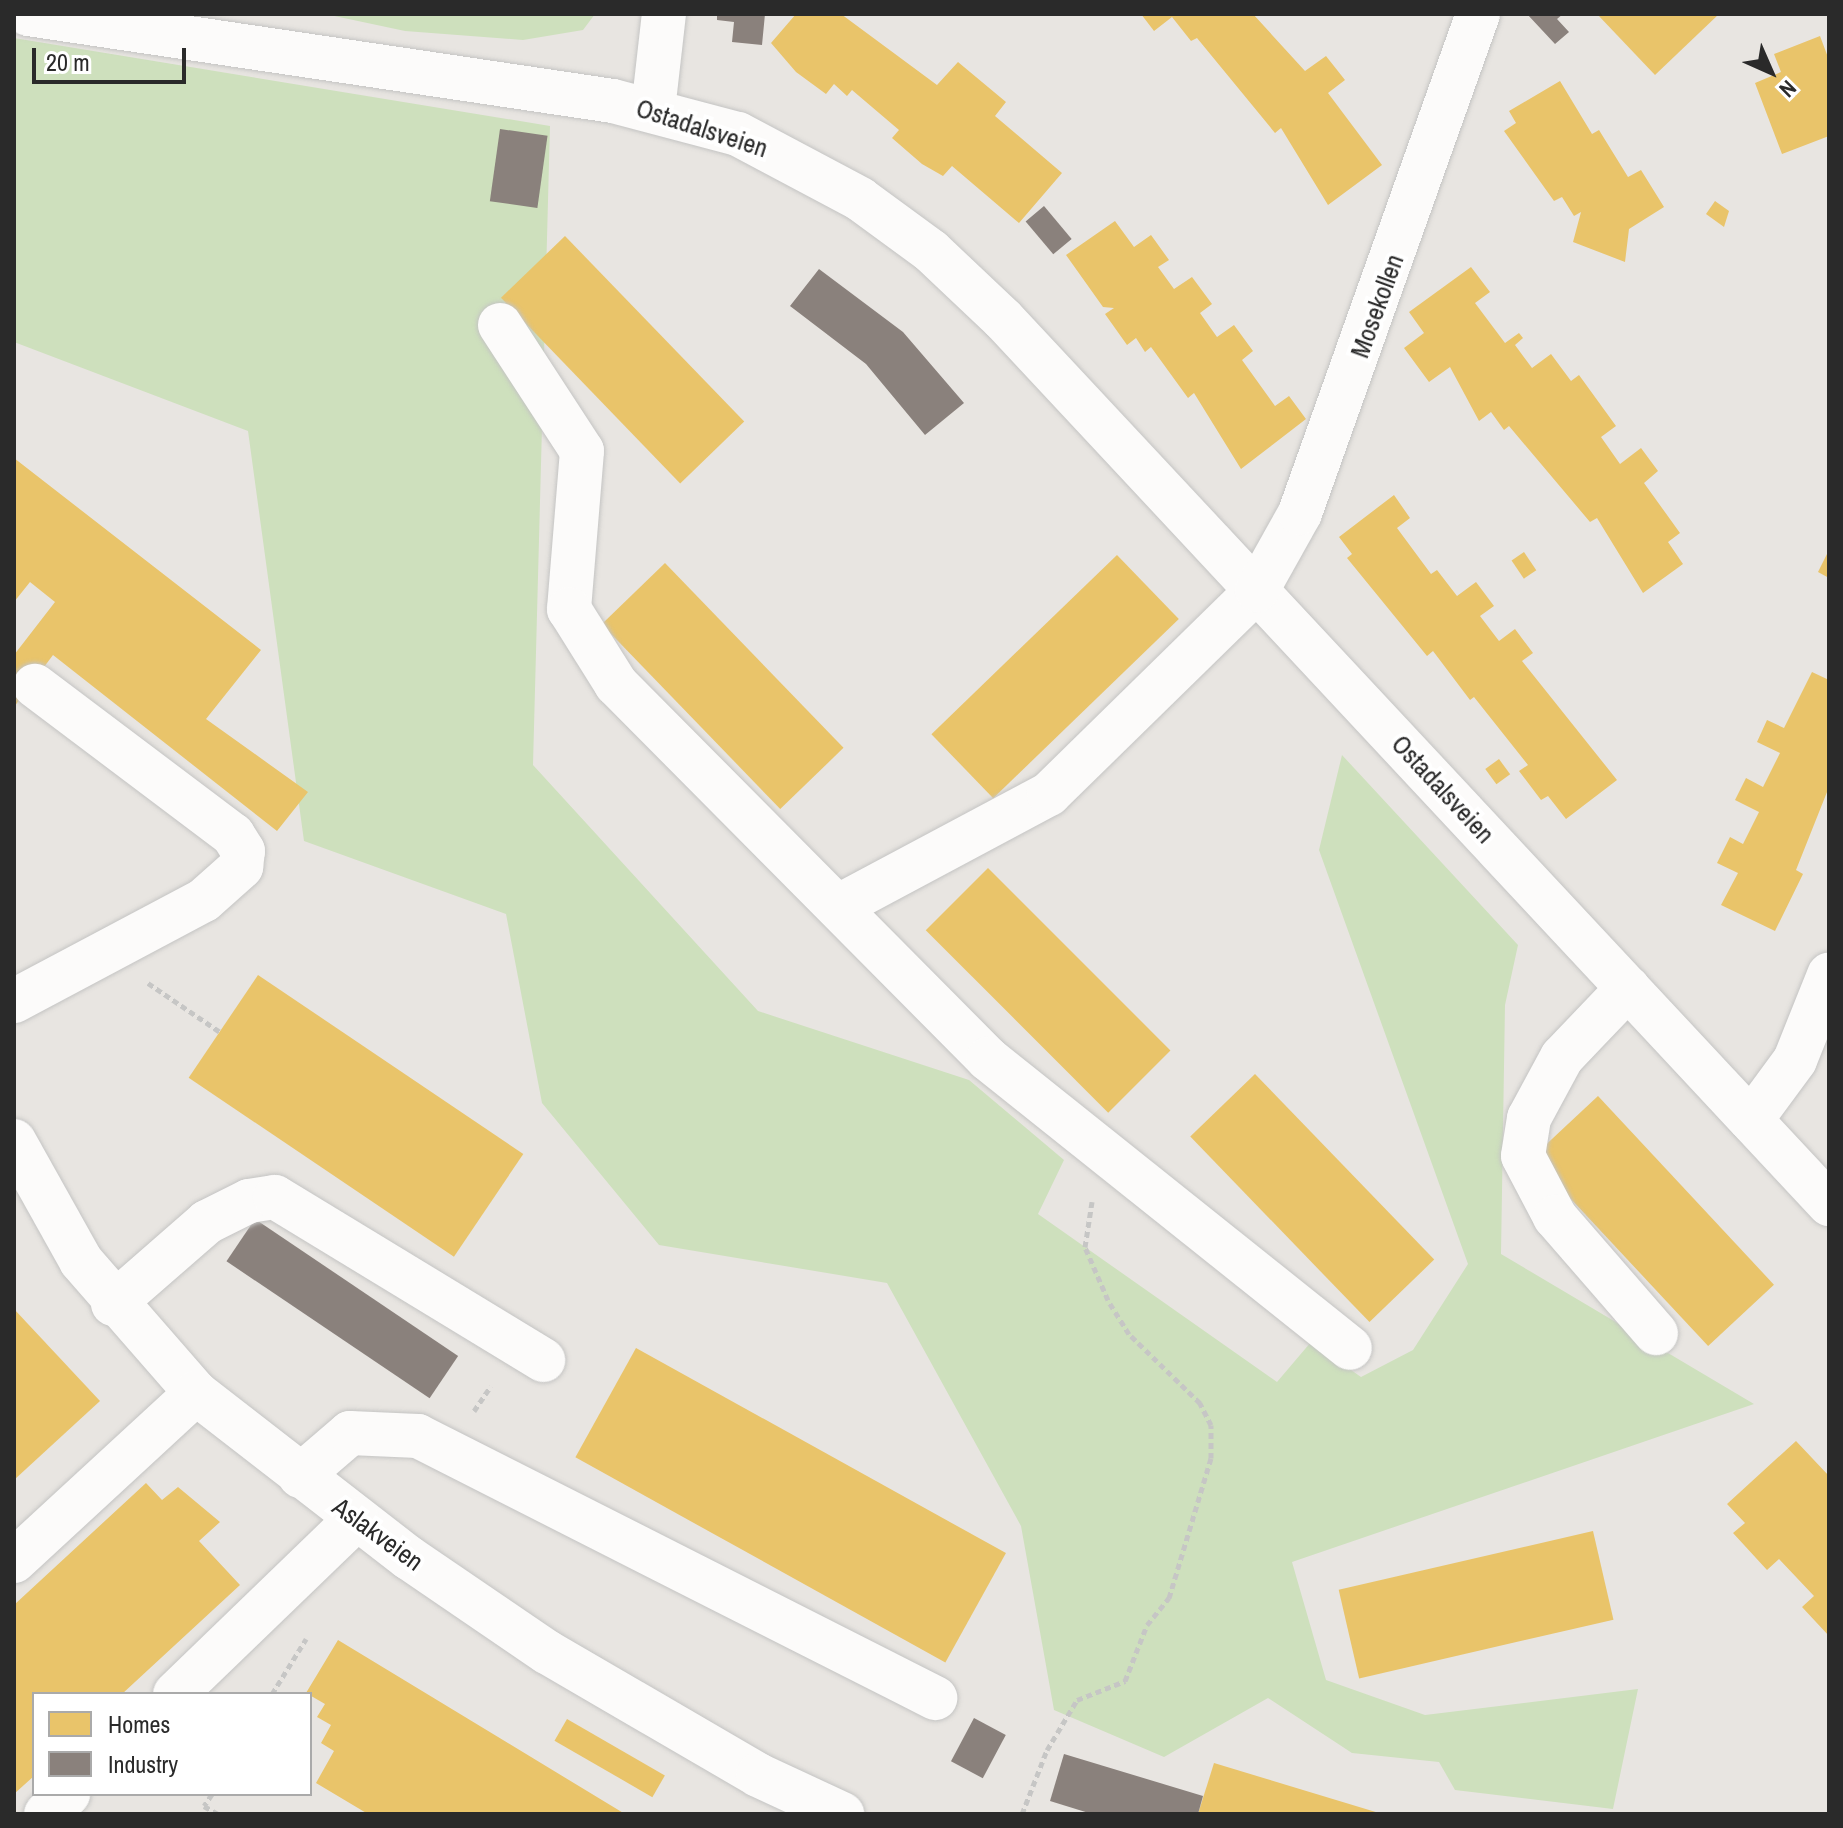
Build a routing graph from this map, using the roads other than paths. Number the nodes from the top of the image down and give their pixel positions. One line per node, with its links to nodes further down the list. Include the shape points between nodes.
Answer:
1 (28, 14): 4 (street, Ostadalsveien, via 382,62)
2 (664, 14): 4 (street)
3 (1478, 14): 6 (street, Mosekollen, via 1300,513)
4 (653, 110): 6 (street, Ostadalsveien, via 782,154 931,251)
5 (500, 325): 8 (street, via 582,451 569,609 616,684)
6 (1257, 590): 8 (street, via 1049,794); 10 (street, Ostadalsveien)
7 (35, 686): 11 (street, via 233,835 243,851 241,867 204,900)
8 (841, 905): 17 (street, via 988,1059)
9 (1829, 975): 12 (street, via 1795,1060)
10 (1628, 988): 12 (street, Ostadalsveien); 16 (street, via 1554,1070 1529,1118 1523,1156 1555,1217)
11 (14, 1001)
12 (1751, 1120): 14 (street, Ostadalsveien)
13 (14, 1141): 15 (street, Aslakveien, via 48,1208)
14 (1829, 1204)
15 (113, 1304): 18 (street, via 207,1222 249,1201 275,1197); 19 (street, Aslakveien)
16 (1656, 1333)
17 (1350, 1348)
18 (543, 1360)
19 (196, 1393): 20 (street, Aslakveien); 22 (street)
20 (300, 1476): 21 (street, Aslakveien); 24 (street, via 350,1433 418,1436)
21 (356, 1519): 23 (street); 27 (street, Aslakveien, via 607,1690)
22 (14, 1561)
23 (177, 1692)
24 (935, 1698)
25 (66, 1796): 26 (street)
26 (46, 1814)
27 (842, 1814)

